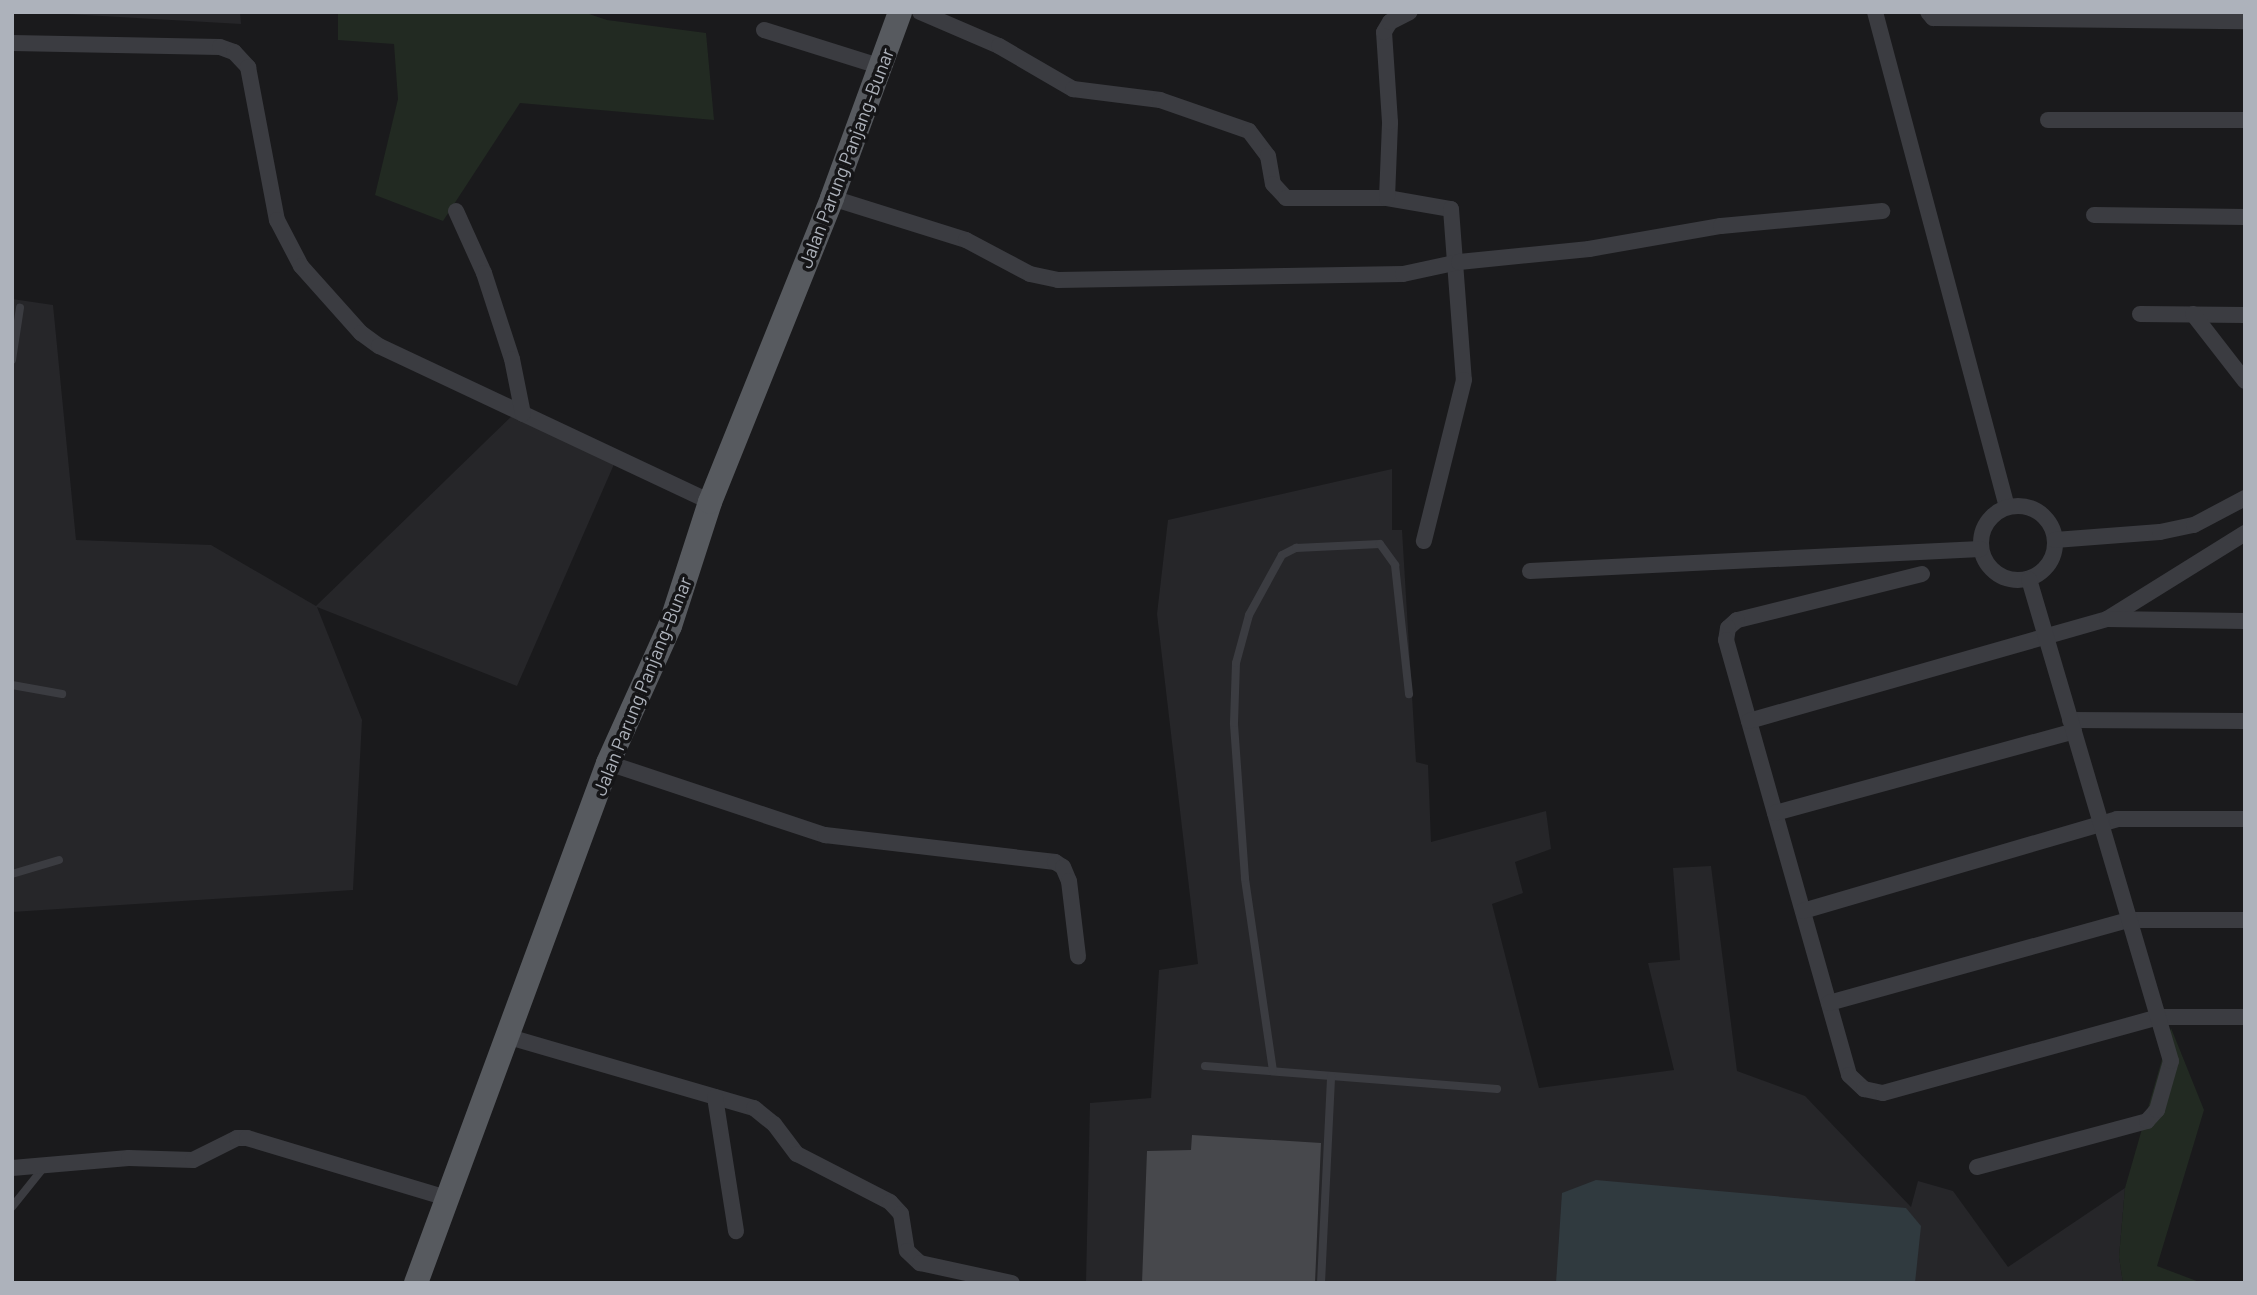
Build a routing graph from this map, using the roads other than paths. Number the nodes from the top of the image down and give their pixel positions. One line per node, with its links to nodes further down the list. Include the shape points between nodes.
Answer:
1 (900, 12): 10 (main road, Jalan Parung Panjang–Bunar)
2 (920, 12): 14 (street, via 999,46 1073,89 1160,100 1249,131 1268,156 1273,184 1286,198)
3 (1377, 12): 6 (street)
4 (1875, 12): 29 (street)
5 (1928, 12): 7 (street, via 1933,18)
6 (1405, 15): 14 (street, via 1390,22 1384,32 1390,122)
7 (2245, 21)
8 (764, 30): 10 (street)
9 (12, 43): 26 (street, via 220,47 234,52 248,67 277,220 301,266 330,302 379,346)
10 (882, 67): 13 (main road, Jalan Parung Panjang–Bunar)
11 (2245, 120): 12 (street)
12 (2048, 121)
13 (832, 198): 19 (street, via 966,240 1030,274 1058,280 1403,274); 28 (main road, Jalan Parung Panjang–Bunar)
14 (1387, 198): 19 (street, via 1451,209)
15 (456, 211): 26 (street, via 484,273 512,359)
16 (1882, 211): 19 (street, via 1721,226 1589,249)
17 (2094, 215): 18 (street)
18 (2245, 217)
19 (1458, 262): 32 (street, via 1464,380)
20 (20, 308): 24 (lane)
21 (2140, 314): 22 (street)
22 (2193, 314): 23 (street); 25 (street)
23 (2245, 314)
24 (12, 360)
25 (2245, 381)
26 (523, 414): 28 (street)
27 (2245, 498): 31 (street, via 2194,525)
28 (710, 502): 46 (main road, Jalan Parung Panjang–Bunar, via 670,626)
29 (2007, 507): 31 (street, via 2033,509 2052,527); 33 (street, via 1986,523)
30 (2245, 533): 37 (street)
31 (2055, 540): 36 (street, via 2049,564)
32 (1424, 541)
33 (1980, 549): 34 (street); 36 (street, via 1984,561 2003,578)
34 (1531, 571)
35 (1922, 573): 43 (street, via 1737,620 1728,628 1726,640)
36 (2029, 579): 39 (street)
37 (2107, 619): 38 (street); 39 (street)
38 (2245, 621)
39 (2045, 636): 43 (street); 45 (street)
40 (12, 685): 41 (lane)
41 (62, 694)
42 (1409, 694): 61 (lane, via 1395,565 1380,544 1296,548 1282,555 1248,614 1236,663 1234,711 1245,878)
43 (1749, 720): 47 (street)
44 (2245, 721): 45 (street)
45 (2072, 726): 47 (street); 49 (street)
46 (608, 763): 55 (street, via 825,835 1055,862 1069,881); 59 (main road, Jalan Parung Panjang–Bunar)
47 (1775, 813): 52 (street)
48 (2245, 819): 49 (street, via 2117,819)
49 (2101, 824): 52 (street); 53 (street)
50 (59, 860): 51 (lane)
51 (12, 874)
52 (1802, 911): 56 (street)
53 (2129, 920): 54 (street); 56 (street); 57 (street)
54 (2245, 920)
55 (1078, 956)
56 (1829, 1003): 57 (street, via 1849,1075 1864,1089 1883,1093)
57 (2158, 1017): 58 (street); 66 (street, via 2171,1061 2157,1110 2147,1121)
58 (2245, 1017)
59 (509, 1037): 64 (street); 68 (main road, Jalan Parung Panjang–Bunar)
60 (1205, 1066): 61 (lane)
61 (1273, 1071): 62 (lane)
62 (1331, 1076): 63 (lane); 73 (lane)
63 (1497, 1089)
64 (715, 1097): 70 (street); 72 (street, via 754,1108 774,1124 797,1154 890,1202 901,1214 908,1251 920,1263)
65 (48, 1162): 67 (street); 68 (street, via 193,1160 237,1138 247,1138); 69 (lane)
66 (1977, 1167)
67 (12, 1168)
68 (447, 1198): 71 (main road, Jalan Parung Panjang–Bunar)
69 (12, 1207)
70 (736, 1231)
71 (416, 1283)
72 (1012, 1283)
73 (1321, 1283)

